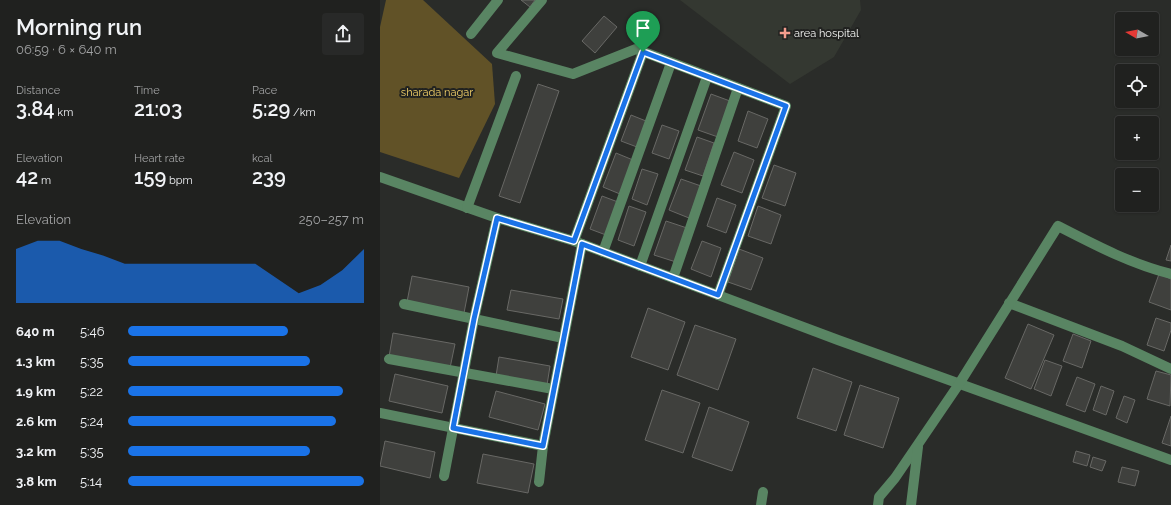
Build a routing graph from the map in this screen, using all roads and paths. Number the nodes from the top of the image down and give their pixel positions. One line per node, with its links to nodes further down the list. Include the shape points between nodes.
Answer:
1 (498, 0): 3 (street)
2 (542, 0): 4 (street, via 497,54 573,74 636,50)
3 (471, 34)
4 (643, 52): 5 (street); 12 (street)
5 (671, 63): 7 (street); 13 (street)
6 (516, 76): 10 (street)
7 (707, 76): 8 (street); 14 (street)
8 (738, 88): 16 (street); 17 (street, via 786,106)
9 (380, 177): 10 (street)
10 (468, 208): 11 (street)
11 (497, 218): 12 (street); 20 (street)
12 (578, 243): 13 (street); 21 (street)
13 (603, 252): 14 (street)
14 (640, 266): 16 (street)
15 (1171, 274): 18 (street, via 1105,251 1058,226)
16 (673, 278): 17 (street)
17 (718, 295): 25 (street)
18 (1009, 303): 23 (street, via 1122,346); 25 (street)
19 (404, 304): 20 (street)
20 (474, 319): 21 (street); 24 (street)
21 (563, 338): 26 (street)
22 (389, 360): 24 (street)
23 (1171, 369)
24 (464, 373): 26 (street); 28 (street)
25 (959, 384): 29 (street); 31 (street)
26 (554, 389): 30 (street)
27 (380, 413): 28 (street)
28 (453, 428): 30 (street); 32 (street)
29 (918, 444): 36 (street, via 879,497); 37 (street)
30 (543, 446): 33 (street)
31 (1171, 460)
32 (444, 476)
33 (539, 482)
34 (763, 492): 35 (street)
35 (761, 505)
36 (878, 505)
37 (911, 505)

